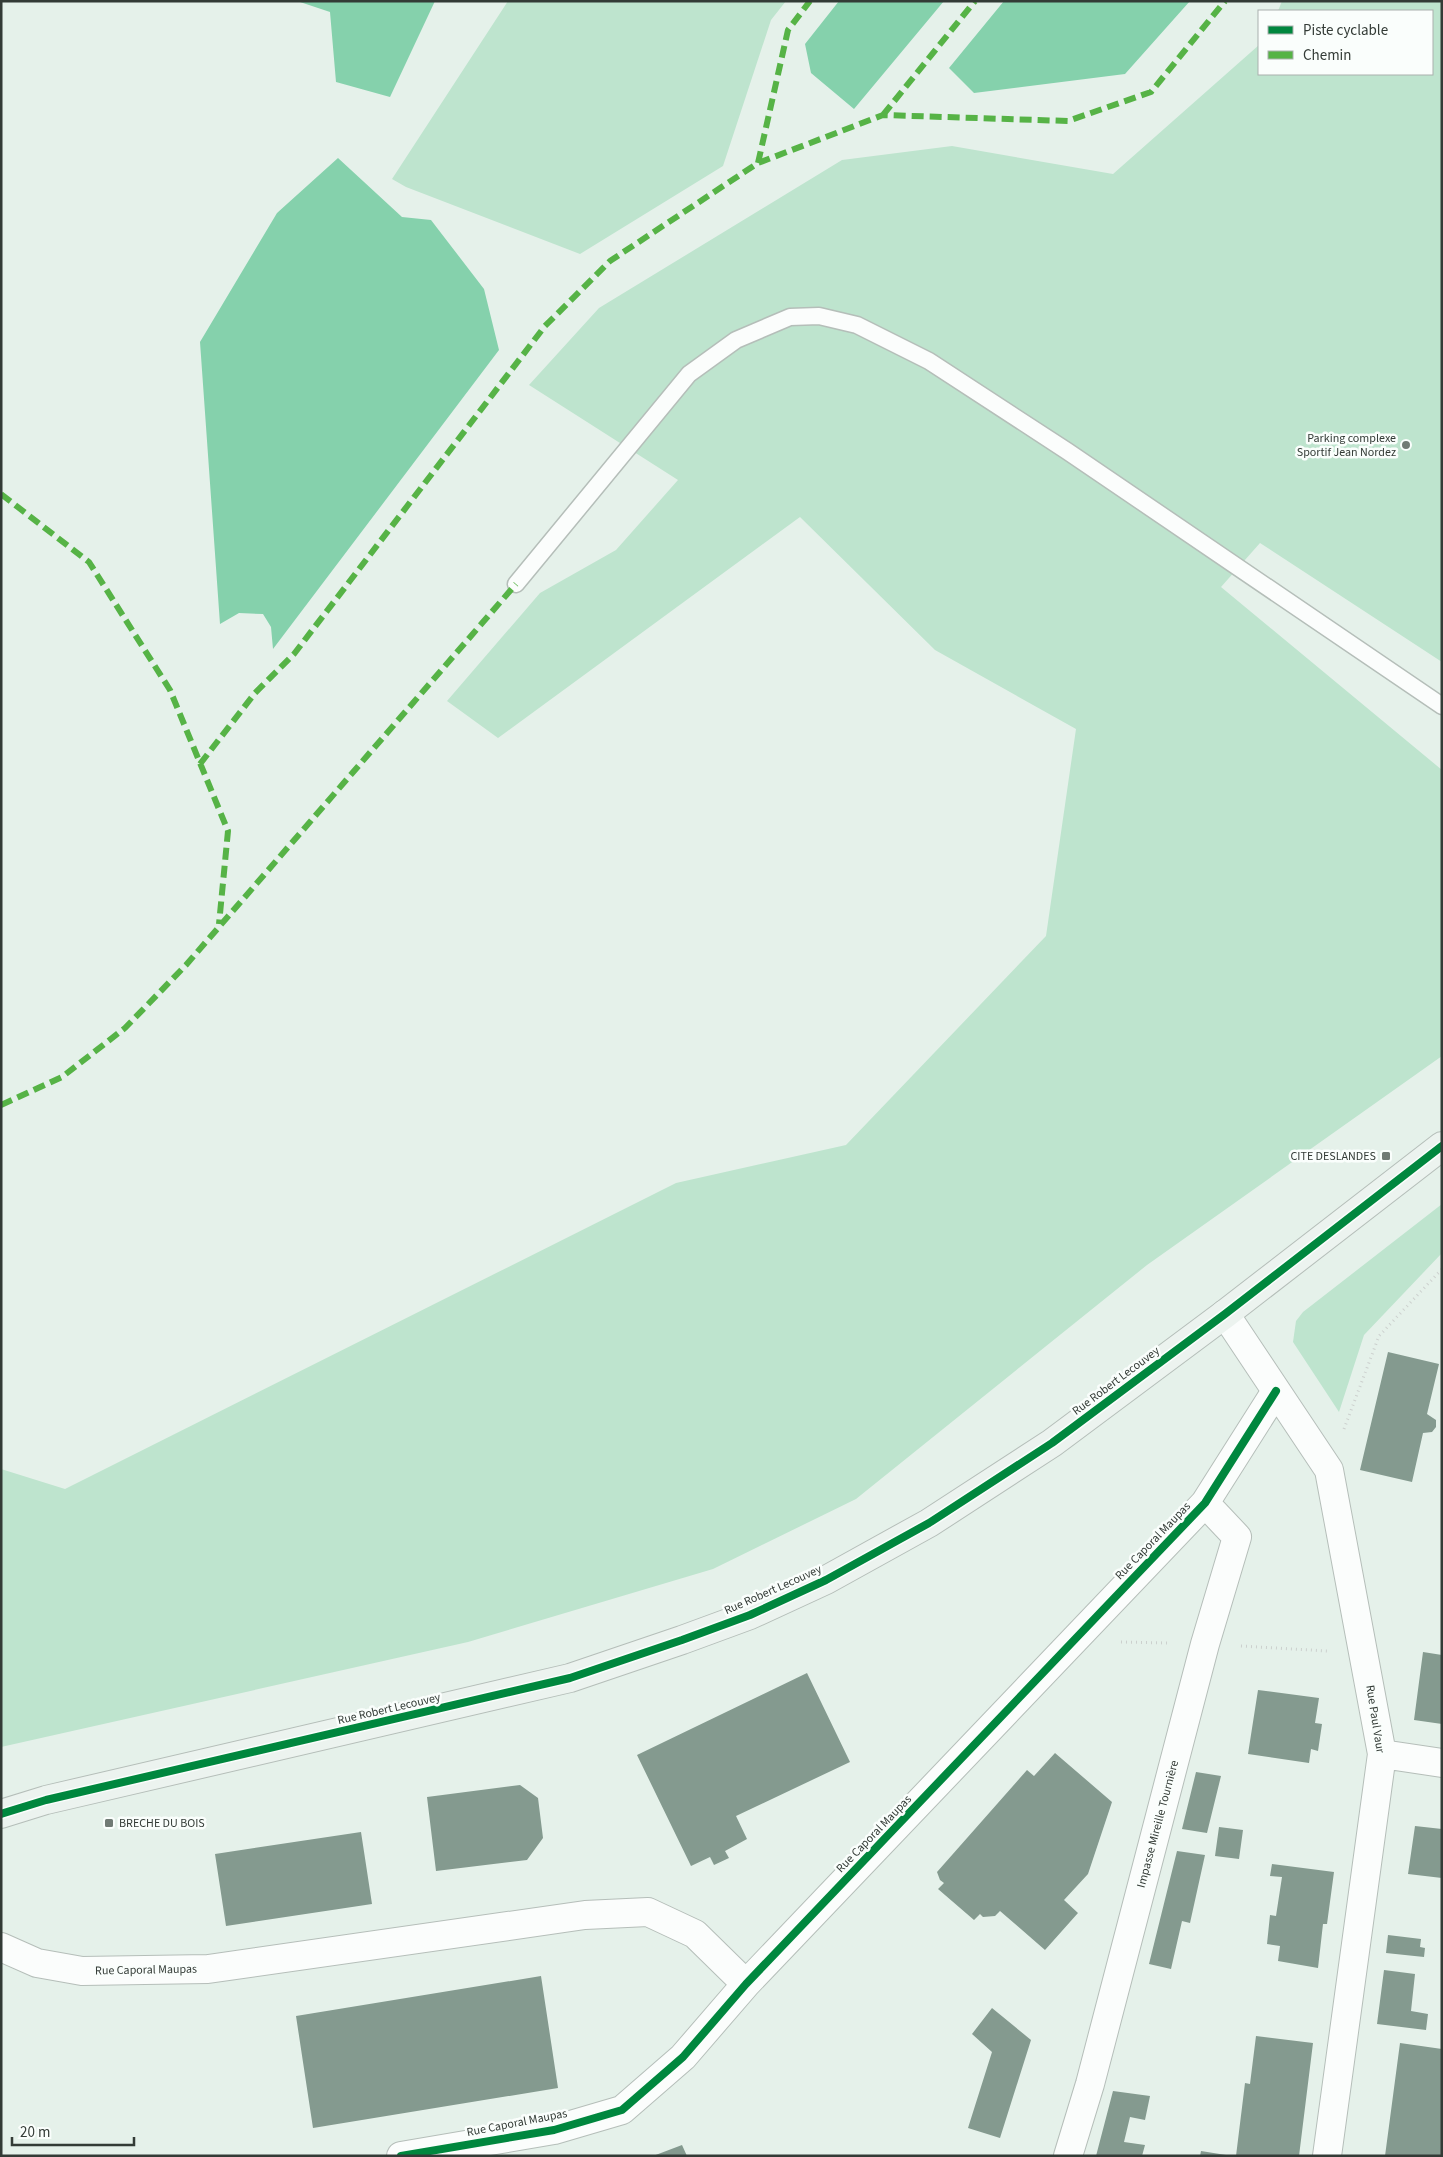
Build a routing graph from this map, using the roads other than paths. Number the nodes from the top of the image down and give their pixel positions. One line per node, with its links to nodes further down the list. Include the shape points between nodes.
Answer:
1 (516, 584): 2 (lane, via 689,374 736,340 790,317 819,316 857,324 929,361 1068,451)
2 (1442, 706)
3 (1442, 1146): 4 (street, Rue Robert Lecouvey)
4 (1225, 1314): 5 (street, Rue Paul Vaur); 9 (street, Rue Robert Lecouvey, via 1052,1443 930,1523 826,1580 750,1615 570,1678 46,1800)
5 (1276, 1391): 6 (street, Rue Caporal Maupas); 7 (street, Rue Paul Vaur, via 1329,1470)
6 (1205, 1503): 11 (street, Rue Caporal Maupas); 13 (street, Impasse Mireille Tournière, via 1237,1537 1205,1644 1090,2084)
7 (1382, 1754): 8 (street); 14 (street, Rue Paul Vaur)
8 (1442, 1763)
9 (1, 1814)
10 (1, 1947): 11 (street, Rue Caporal Maupas, via 37,1963 82,1971 208,1968 585,1915 648,1912 695,1934)
11 (746, 1984): 12 (street, Rue Caporal Maupas, via 684,2057 622,2110 554,2130)
12 (401, 2156)
13 (1068, 2156)
14 (1328, 2156)

